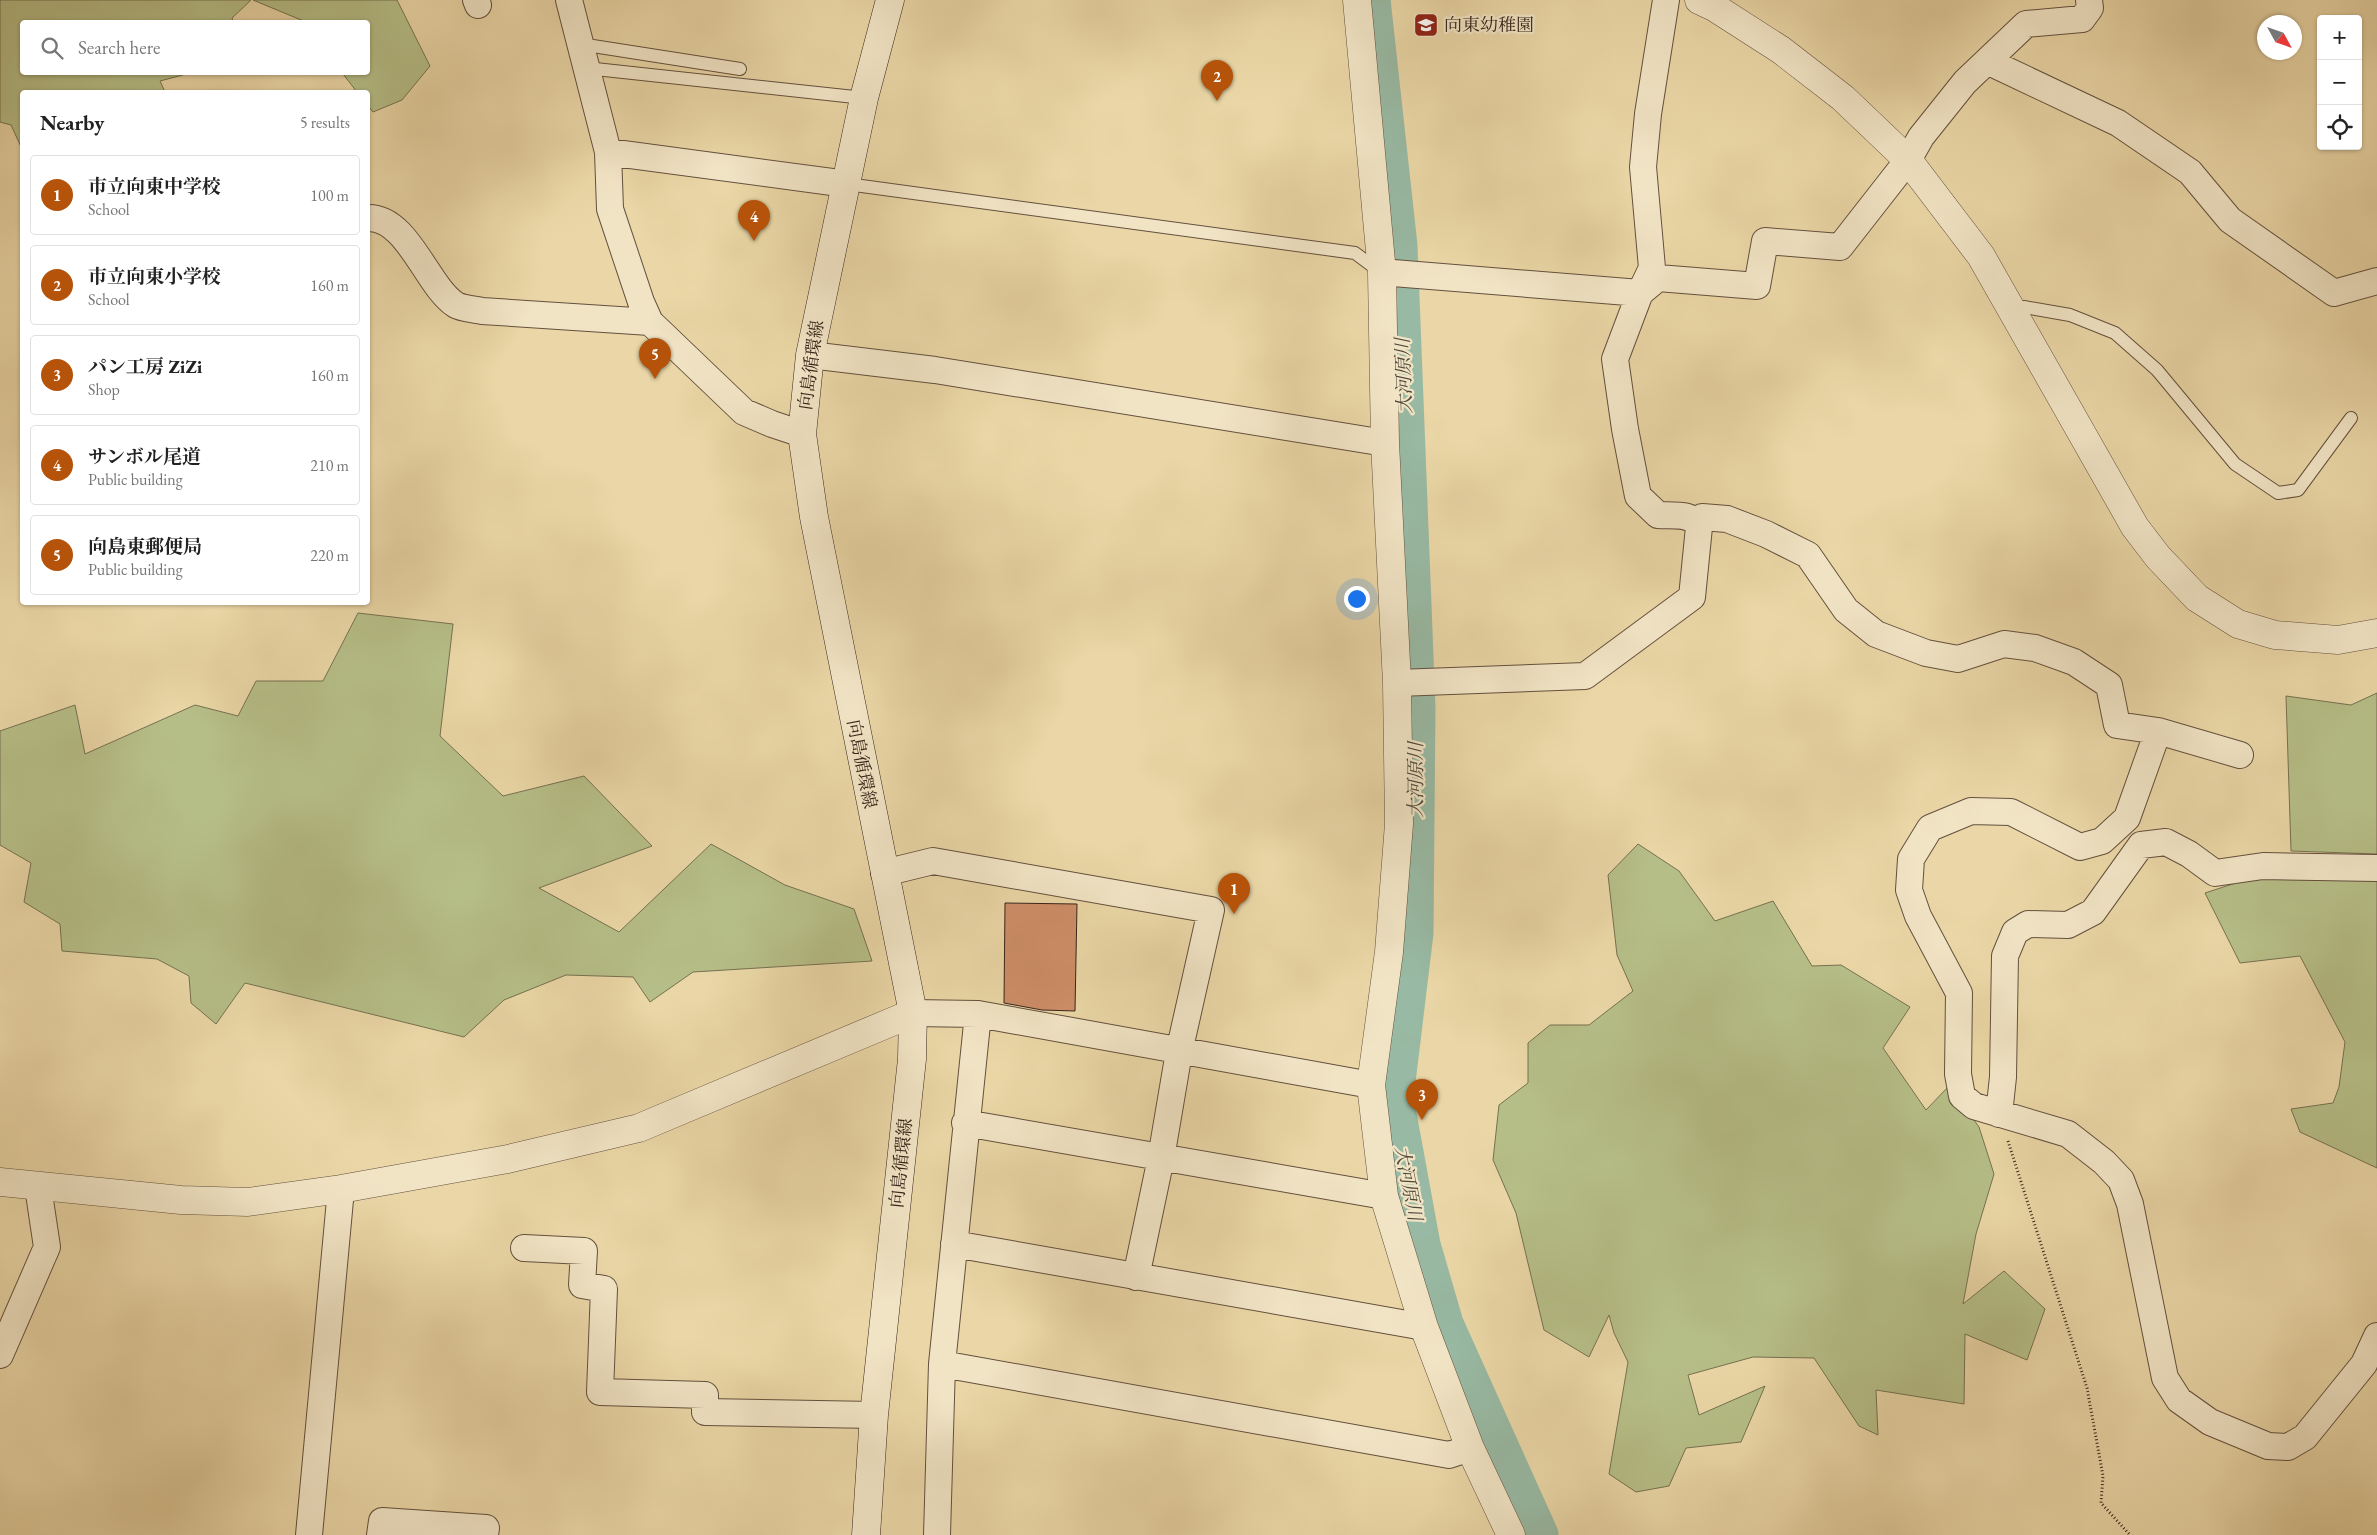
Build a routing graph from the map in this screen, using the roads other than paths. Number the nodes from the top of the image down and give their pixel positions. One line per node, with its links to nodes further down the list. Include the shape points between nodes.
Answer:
1 (569, 0): 7 (street)
2 (890, 0): 10 (street, 向島循環線)
3 (1357, 0): 15 (street)
4 (1666, 0): 17 (street, via 1643,167 1652,268)
5 (1698, 0): 12 (street, via 1789,56 1843,98)
6 (2089, 0): 8 (street, via 2090,8 2082,19 2026,24)
7 (583, 56): 9 (lane); 10 (lane); 11 (street)
8 (1987, 61): 12 (street, via 1965,82 1921,137); 16 (street, via 2118,123 2190,172 2230,220 2334,293)
9 (740, 69)
10 (864, 98): 13 (street, 向島循環線)
11 (608, 152): 13 (street); 19 (street, via 610,209)
12 (1908, 160): 17 (street, via 1840,247 1765,240 1757,286 1658,278); 18 (street, via 1981,256)
13 (847, 184): 15 (lane, via 1355,253); 20 (street, 向島循環線)
14 (370, 218): 19 (street, via 391,227 409,243 441,290 457,305 482,311)
15 (1395, 273): 17 (street); 23 (street)
16 (2377, 281)
17 (1640, 293): 24 (street, via 1615,359 1638,496 1658,515 1690,517)
18 (2011, 312): 21 (lane, via 2024,307 2070,315 2115,333 2157,370 2235,464 2278,493 2298,490); 25 (street, via 2135,527 2197,598 2238,624 2275,635 2338,640)
19 (650, 322): 22 (street, via 744,412)
20 (810, 355): 22 (street, 向島循環線); 23 (street, via 935,370)
21 (2352, 418)
22 (802, 434): 30 (street, 向島循環線, via 814,517)
23 (1385, 443): 26 (street)
24 (1697, 521): 26 (street, via 1692,598 1585,676); 27 (street, via 1702,517 1727,520 1766,534 1808,555 1846,610 1876,634 1926,652 1958,659 2004,644 2035,648 2074,662 2109,685 2117,725)
25 (2377, 634)
26 (1396, 683): 34 (street, via 1399,824 1389,952)
27 (2158, 731): 28 (street); 35 (street, via 2127,818 2102,841 2080,847 2011,812 1971,811 1930,828 1911,859 1909,890 1918,916 1959,993 1958,1074 1962,1096 1974,1106)
28 (2240, 755)
29 (2377, 868): 35 (street, via 2263,866 2215,873 2166,842 2141,845 2094,912 2068,925 2028,924 2015,932 2005,956 2003,1077)
30 (884, 873): 31 (street, 向島循環線); 33 (street, via 933,861 1211,910)
31 (913, 1013): 32 (street); 40 (street, via 639,1128 508,1159); 49 (street, 向島循環線, via 912,1058)
32 (978, 1014): 33 (street); 36 (street)
33 (1179, 1052): 34 (street); 37 (street)
34 (1371, 1085): 41 (street)
35 (1999, 1114): 46 (street, via 2068,1134 2121,1180 2130,1204 2165,1378 2179,1400 2210,1422 2268,1446 2288,1448 2306,1437 2364,1364)
36 (966, 1123): 37 (street); 42 (street)
37 (1161, 1158): 41 (street); 44 (street)
38 (0, 1182): 39 (street)
39 (38, 1186): 40 (street, via 181,1200 248,1202); 47 (street, via 48,1247)
40 (341, 1189): 51 (street)
41 (1384, 1196): 45 (street)
42 (954, 1244): 44 (street); 48 (street)
43 (524, 1248): 49 (street, via 584,1251 582,1285 604,1289 600,1392 705,1396 705,1412)
44 (1136, 1277): 45 (street)
45 (1424, 1327): 50 (street)
46 (2377, 1336)
47 (0, 1355)
48 (942, 1364): 50 (street, via 1449,1455); 55 (street)
49 (874, 1415): 54 (street, 向島循環線)
50 (1470, 1448): 56 (street)
51 (309, 1535)
52 (380, 1535): 53 (street, via 382,1521 486,1528)
53 (486, 1535)
54 (866, 1535)
55 (937, 1535)
56 (1510, 1535)

